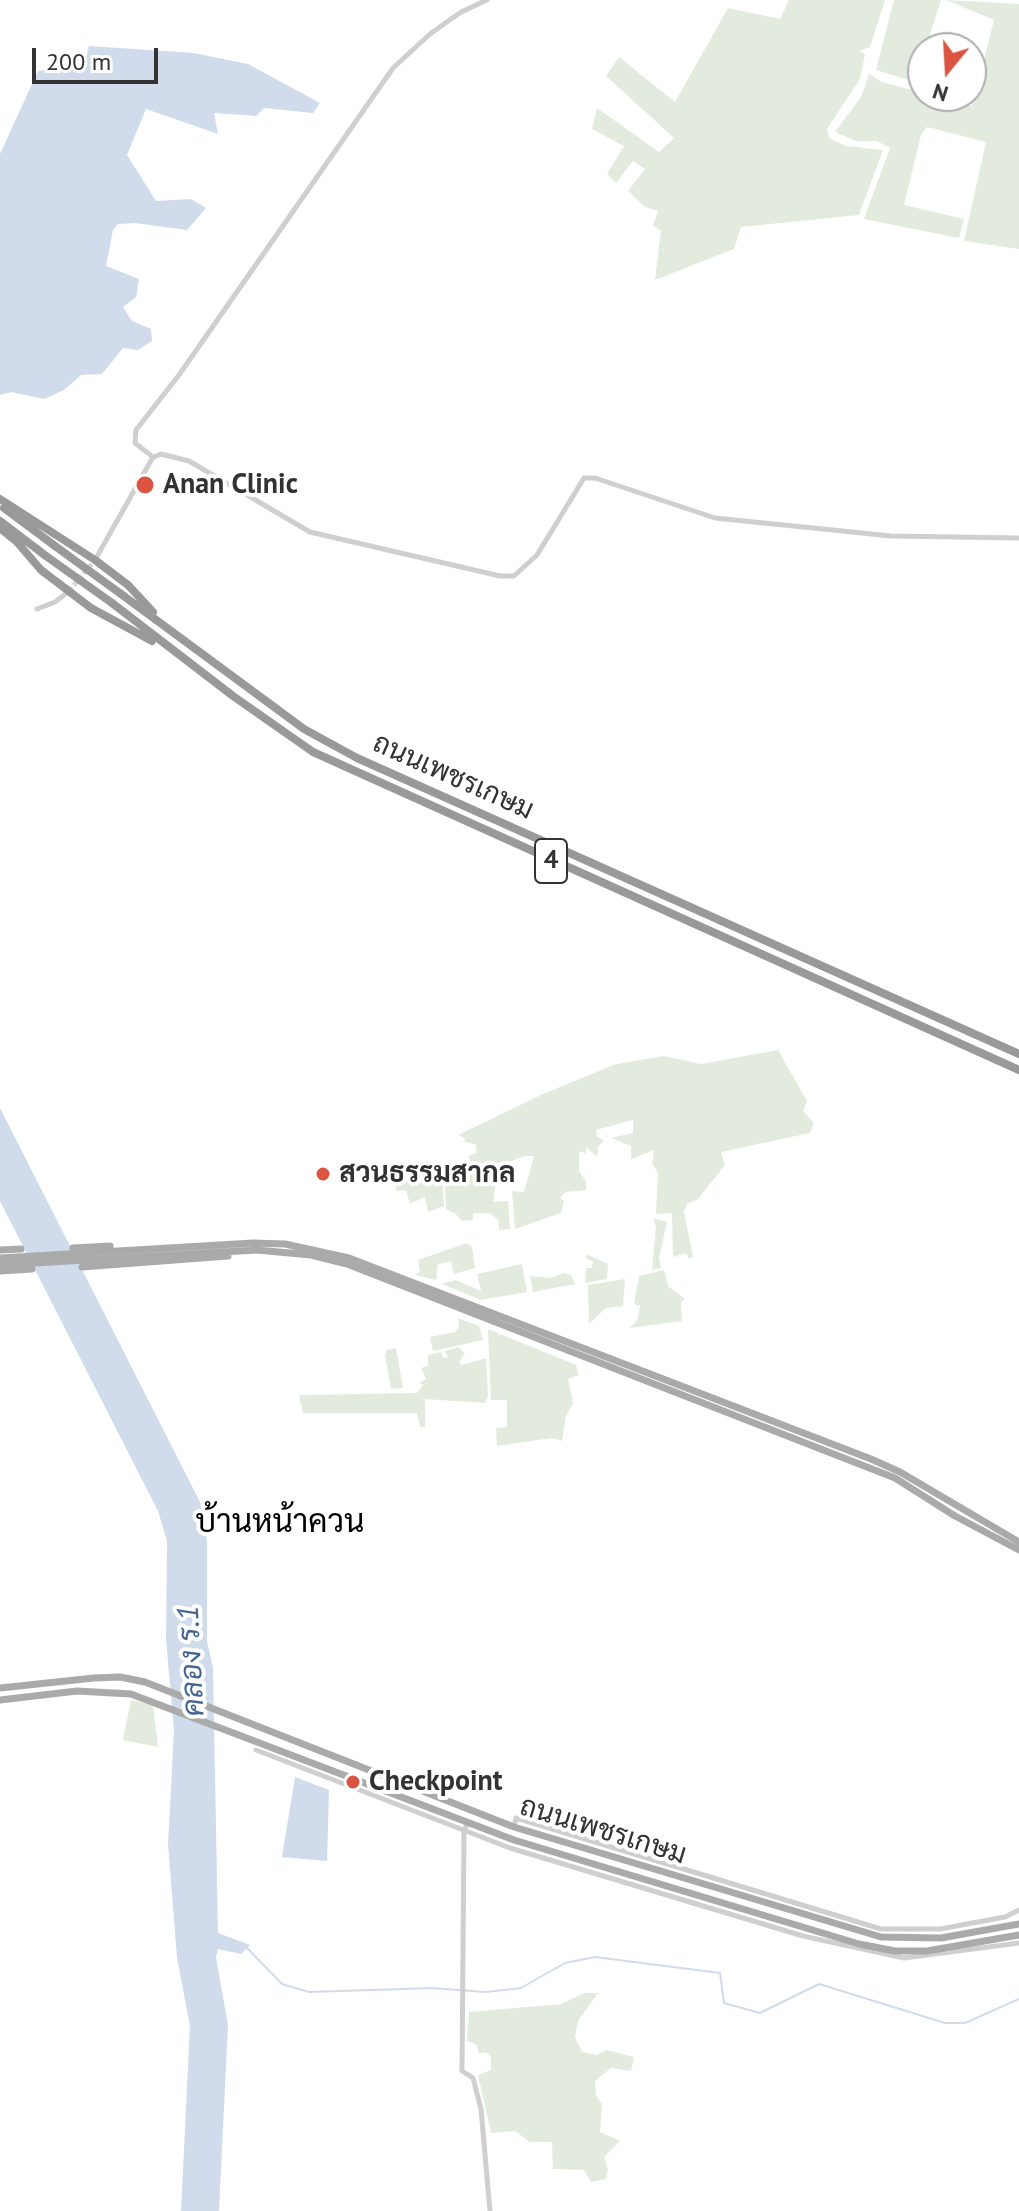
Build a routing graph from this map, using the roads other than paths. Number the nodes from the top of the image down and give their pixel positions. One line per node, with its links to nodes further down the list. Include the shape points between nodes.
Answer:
1 (487, 0): 7 (street, via 430,34 393,68 136,430 135,443 153,457)
2 (154, 457): 6 (street, via 189,461 310,532 500,576 514,576 537,555 579,481 587,477 715,518 891,536)
3 (0, 502): 7 (highway); 10 (highway, ถนนเพชรเกษม / 4, bridge)
4 (0, 521): 11 (highway, ถนนเพชรเกษม / 4, bridge)
5 (0, 528): 8 (highway)
6 (1019, 538)
7 (95, 560): 10 (highway, via 128,585)
8 (68, 592): 9 (street); 11 (highway)
9 (37, 609)
10 (171, 632): 12 (highway, ถนนเพชรเกษม / 4, via 315,736)
11 (172, 650): 13 (highway, ถนนเพชรเกษม / 4, via 313,752)
12 (655, 891): 13 (highway); 14 (highway, ถนนเพชรเกษม / 4)
13 (649, 906): 15 (highway, ถนนเพชรเกษม / 4)
14 (1019, 1054)
15 (1019, 1070)
16 (253, 1243): 17 (main road); 21 (main road); 26 (main road, via 349,1258)
17 (73, 1248)
18 (21, 1249): 19 (main road)
19 (0, 1250)
20 (286, 1252): 21 (main road); 23 (main road); 27 (main road, via 371,1272)
21 (112, 1255): 22 (main road); 24 (main road)
22 (0, 1258)
23 (82, 1267)
24 (0, 1268): 25 (main road)
25 (32, 1269)
26 (660, 1376): 27 (main road); 28 (main road, via 900,1472)
27 (656, 1386): 29 (main road, via 895,1478)
28 (1019, 1542)
29 (1019, 1550)
30 (0, 1688): 34 (main road, ถนนเพชรเกษม, via 120,1677 161,1687)
31 (0, 1700): 33 (main road, ถนนเพชรเกษม, via 77,1691 118,1692 163,1703)
32 (256, 1750): 35 (street)
33 (468, 1822): 35 (street); 37 (main road, ถนนเพชรเกษม)
34 (514, 1827): 36 (main road, ถนนเพชรเกษม); 38 (street, via 516,1818 881,1929 940,1929)
35 (464, 1831): 41 (street, via 673,1899 883,1956 929,1957); 42 (street, via 462,2071 473,2078 481,2109)
36 (676, 1877): 37 (main road); 39 (main road, ถนนเพชรเกษม, via 881,1937 941,1938)
37 (673, 1891): 40 (main road, ถนนเพชรเกษม, via 895,1951 927,1951)
38 (1019, 1910)
39 (1019, 1924)
40 (1019, 1935)
41 (1019, 1943)
42 (490, 2211)

